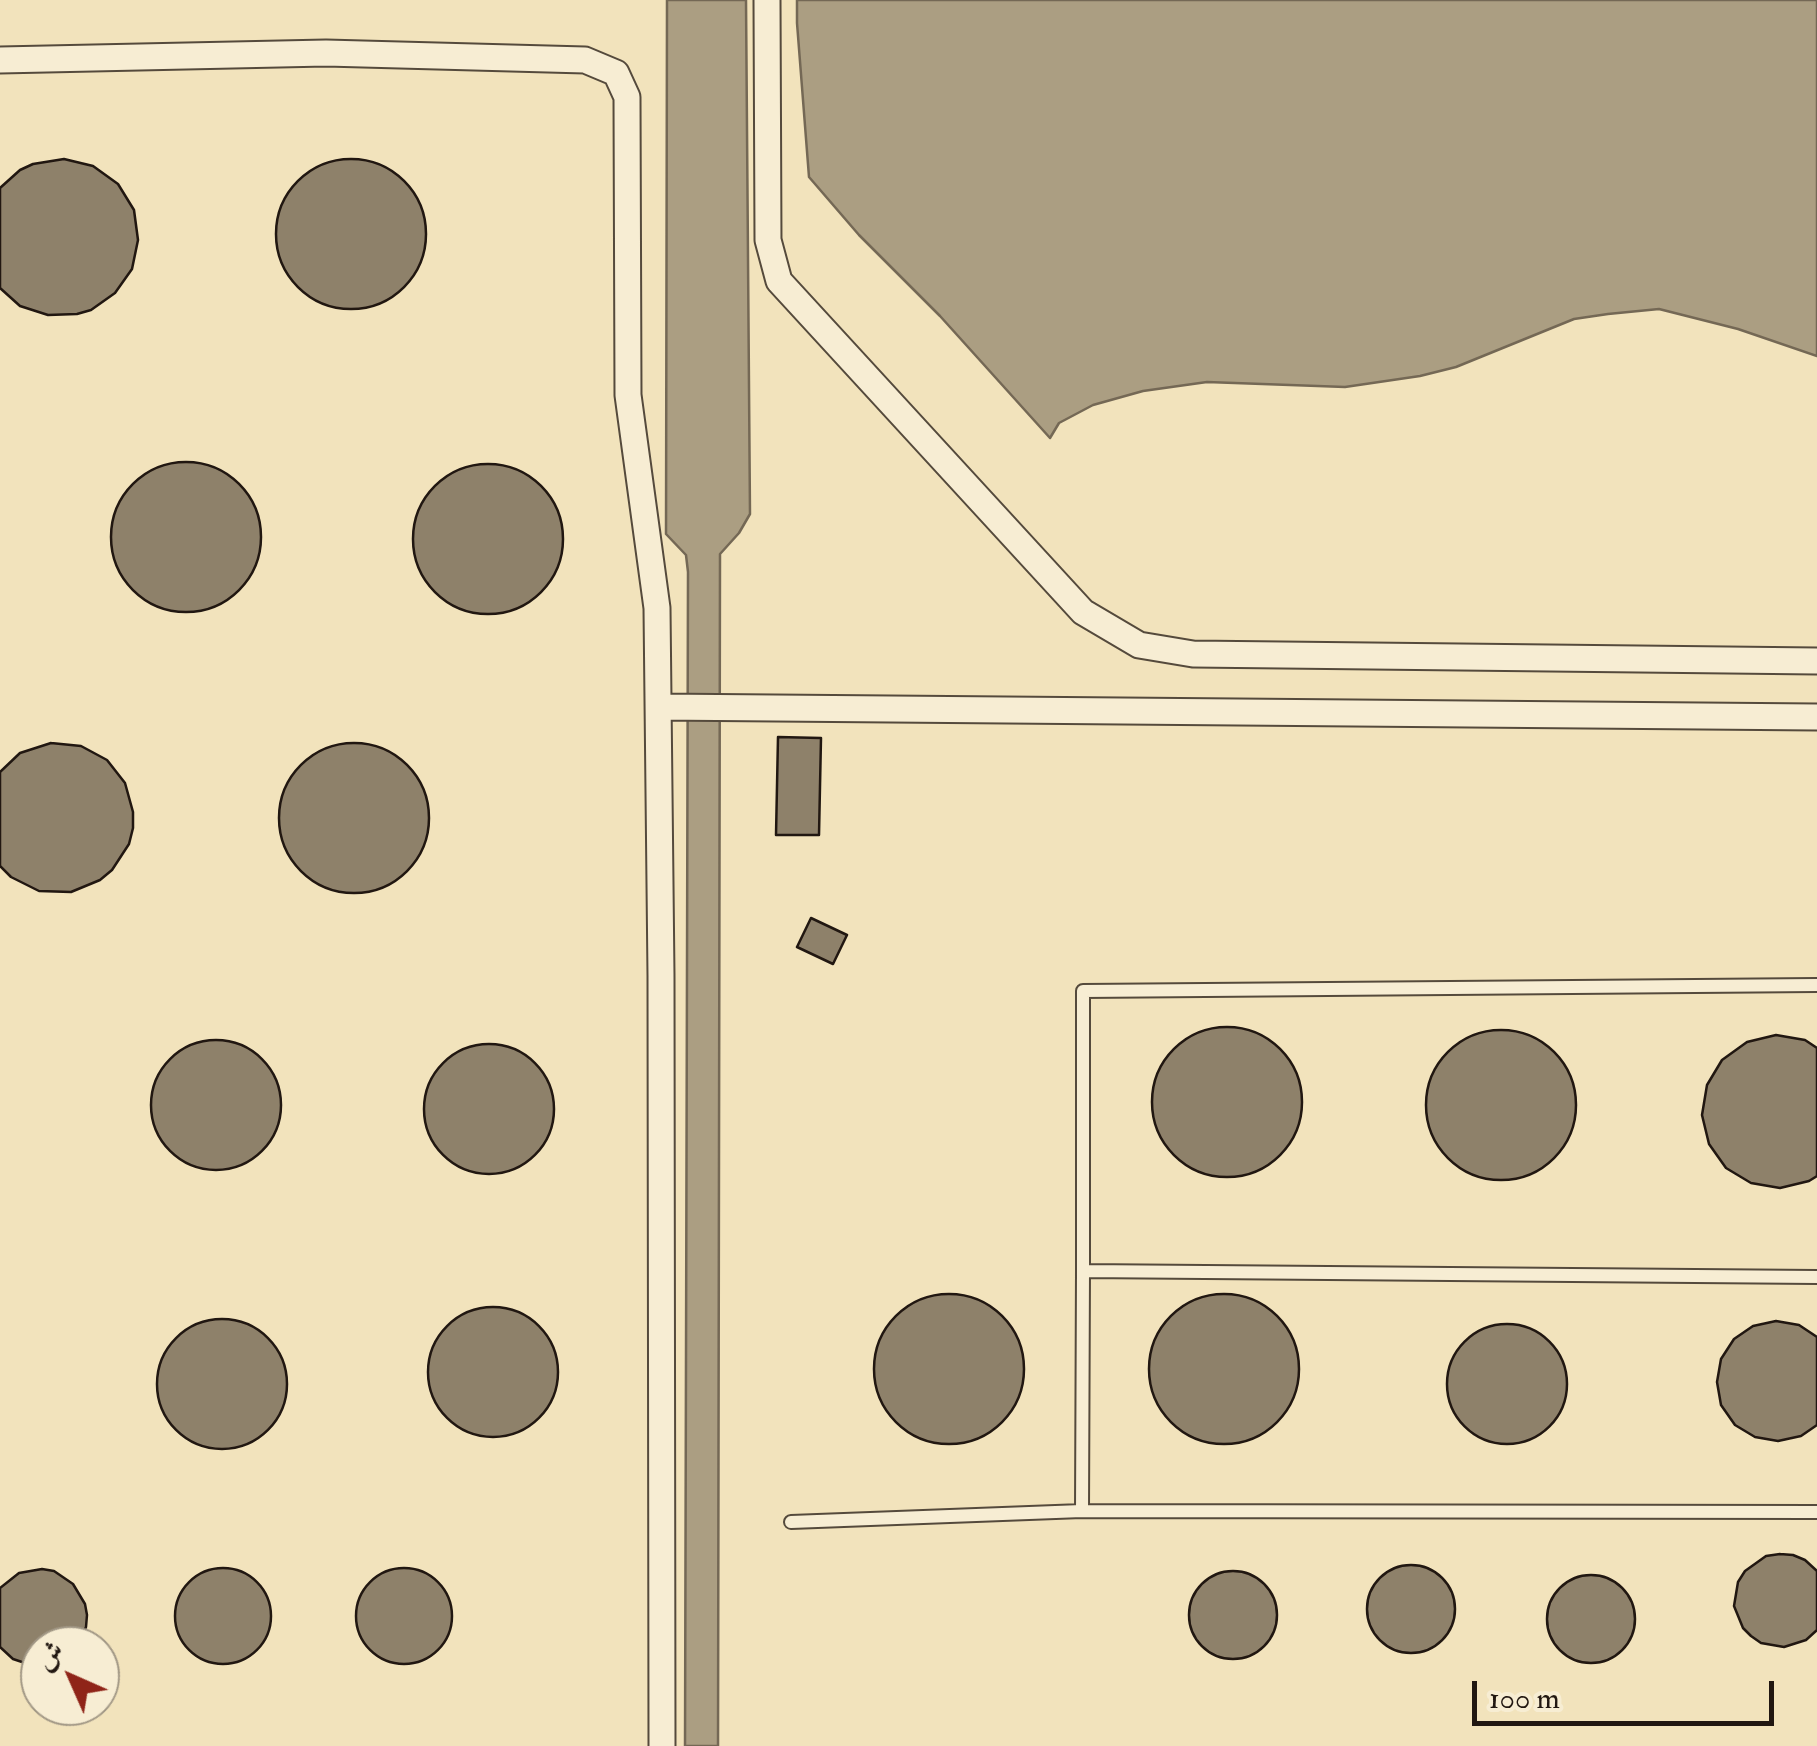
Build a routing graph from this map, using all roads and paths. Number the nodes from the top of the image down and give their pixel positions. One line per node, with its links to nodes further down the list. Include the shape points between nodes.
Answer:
1 (767, 0): 3 (street, via 768,240 779,281 1083,612 1139,644 1193,654)
2 (0, 60): 4 (street, via 464,55 585,60 616,73 627,97 628,395)
3 (1817, 660)
4 (668, 708): 5 (street); 12 (street)
5 (1817, 716)
6 (1817, 985): 7 (lane, via 1083,991)
7 (1083, 1270): 8 (lane); 9 (lane)
8 (1817, 1276)
9 (1082, 1511): 10 (lane); 11 (lane)
10 (1817, 1512)
11 (791, 1522)
12 (662, 1746)

